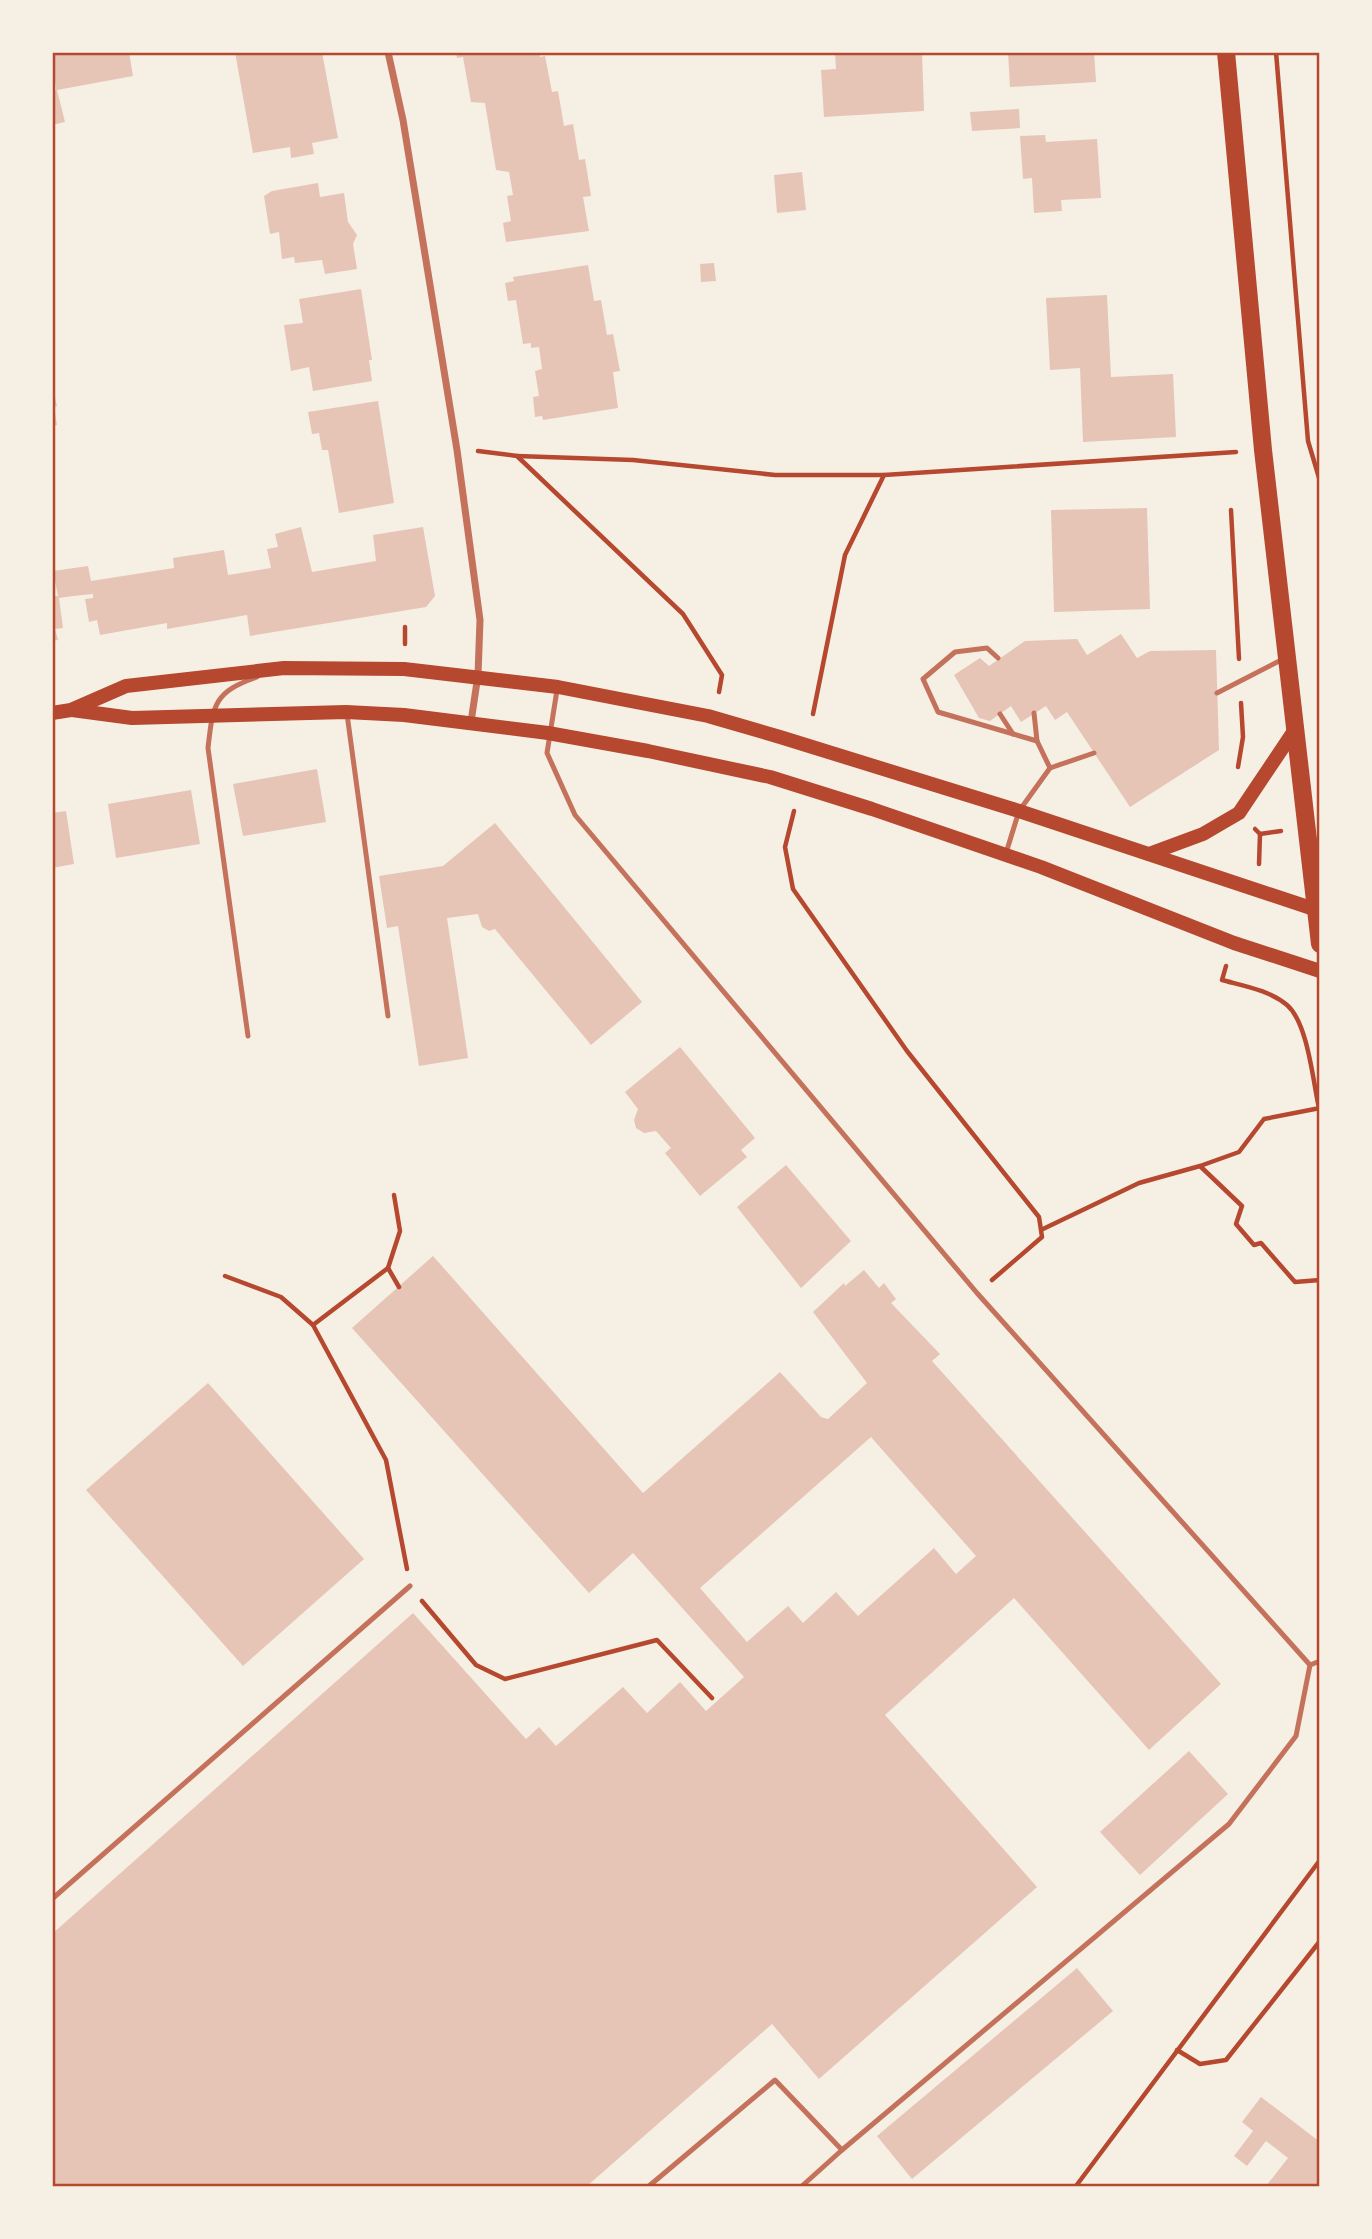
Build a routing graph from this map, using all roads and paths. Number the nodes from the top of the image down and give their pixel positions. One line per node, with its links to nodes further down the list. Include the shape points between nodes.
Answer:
1 (388, 52): 14 (street, via 457,450 480,620)
2 (1226, 52): 4 (main road)
3 (1276, 52): 8 (path, via 1308,440)
4 (1263, 450): 7 (path); 11 (main road)
5 (478, 451): 6 (path)
6 (517, 456): 7 (path, via 633,460 775,475); 16 (path, via 683,614 722,675)
7 (884, 475): 23 (path, via 845,555)
8 (1320, 481)
9 (405, 627): 10 (path)
10 (404, 648)
11 (1287, 656): 17 (lane); 26 (main road)
12 (999, 658): 28 (lane, via 987,648 955,652 923,679 938,712)
13 (284, 668): 14 (main road); 18 (main road, via 126,686); 21 (lane, via 234,685 219,696)
14 (478, 675): 15 (main road); 25 (street)
15 (558, 687): 27 (lane); 33 (main road, via 708,716)
16 (719, 692)
17 (1217, 693)
18 (71, 710): 20 (main road); 21 (main road, via 132,718)
19 (346, 712): 21 (main road); 25 (main road); 44 (lane)
20 (52, 713)
21 (212, 713): 45 (lane, via 208,748)
22 (1034, 713): 29 (lane)
23 (813, 714)
24 (1000, 714): 28 (lane)
25 (471, 722): 27 (main road)
26 (1296, 728): 37 (main road, via 1238,813 1203,834); 40 (main road)
27 (548, 733): 32 (main road); 56 (lane, via 547,753 575,815)
28 (1013, 734): 29 (lane)
29 (1037, 741): 31 (lane)
30 (1094, 753): 31 (lane)
31 (1050, 768): 33 (lane)
32 (800, 787): 38 (main road); 51 (path, via 785,847 793,889 907,1051 1039,1217)
33 (1019, 811): 37 (main road); 38 (lane)
34 (1248, 821): 36 (path)
35 (1283, 831): 36 (path)
36 (1260, 834): 39 (path)
37 (1149, 854): 40 (main road)
38 (1005, 855): 43 (main road)
39 (1260, 863)
40 (1317, 910): 41 (main road)
41 (1320, 944)
42 (1226, 968): 47 (path, via 1222,980 1269,994 1290,1007 1305,1038)
43 (1320, 971)
44 (388, 1016)
45 (248, 1036)
46 (1320, 1084): 47 (path)
47 (1319, 1108): 48 (path); 49 (path, via 1264,1119 1239,1152)
48 (1320, 1147)
49 (1200, 1166): 51 (path, via 1139,1183); 54 (path, via 1242,1206 1236,1224 1254,1245 1261,1243 1295,1282)
50 (394, 1195): 52 (path, via 400,1231)
51 (1043, 1229): 56 (path, via 1042,1237)
52 (388, 1268): 55 (path); 57 (path)
53 (225, 1276): 57 (path, via 281,1297)
54 (1320, 1280)
55 (399, 1287)
56 (977, 1293): 60 (lane)
57 (313, 1325): 58 (path, via 386,1460)
58 (410, 1586): 61 (path, via 476,1665 505,1679 657,1640); 63 (lane)
59 (1320, 1661): 60 (lane)
60 (1310, 1665): 66 (lane, via 1296,1737 1229,1824)
61 (712, 1698)
62 (1320, 1860): 65 (path)
63 (52, 1899)
64 (1320, 1941): 65 (path, via 1227,2060 1200,2064)
65 (1177, 2050): 69 (path)
66 (842, 2150): 67 (lane, via 775,2080); 68 (lane)
67 (649, 2186)
68 (802, 2186)
69 (1076, 2186)

